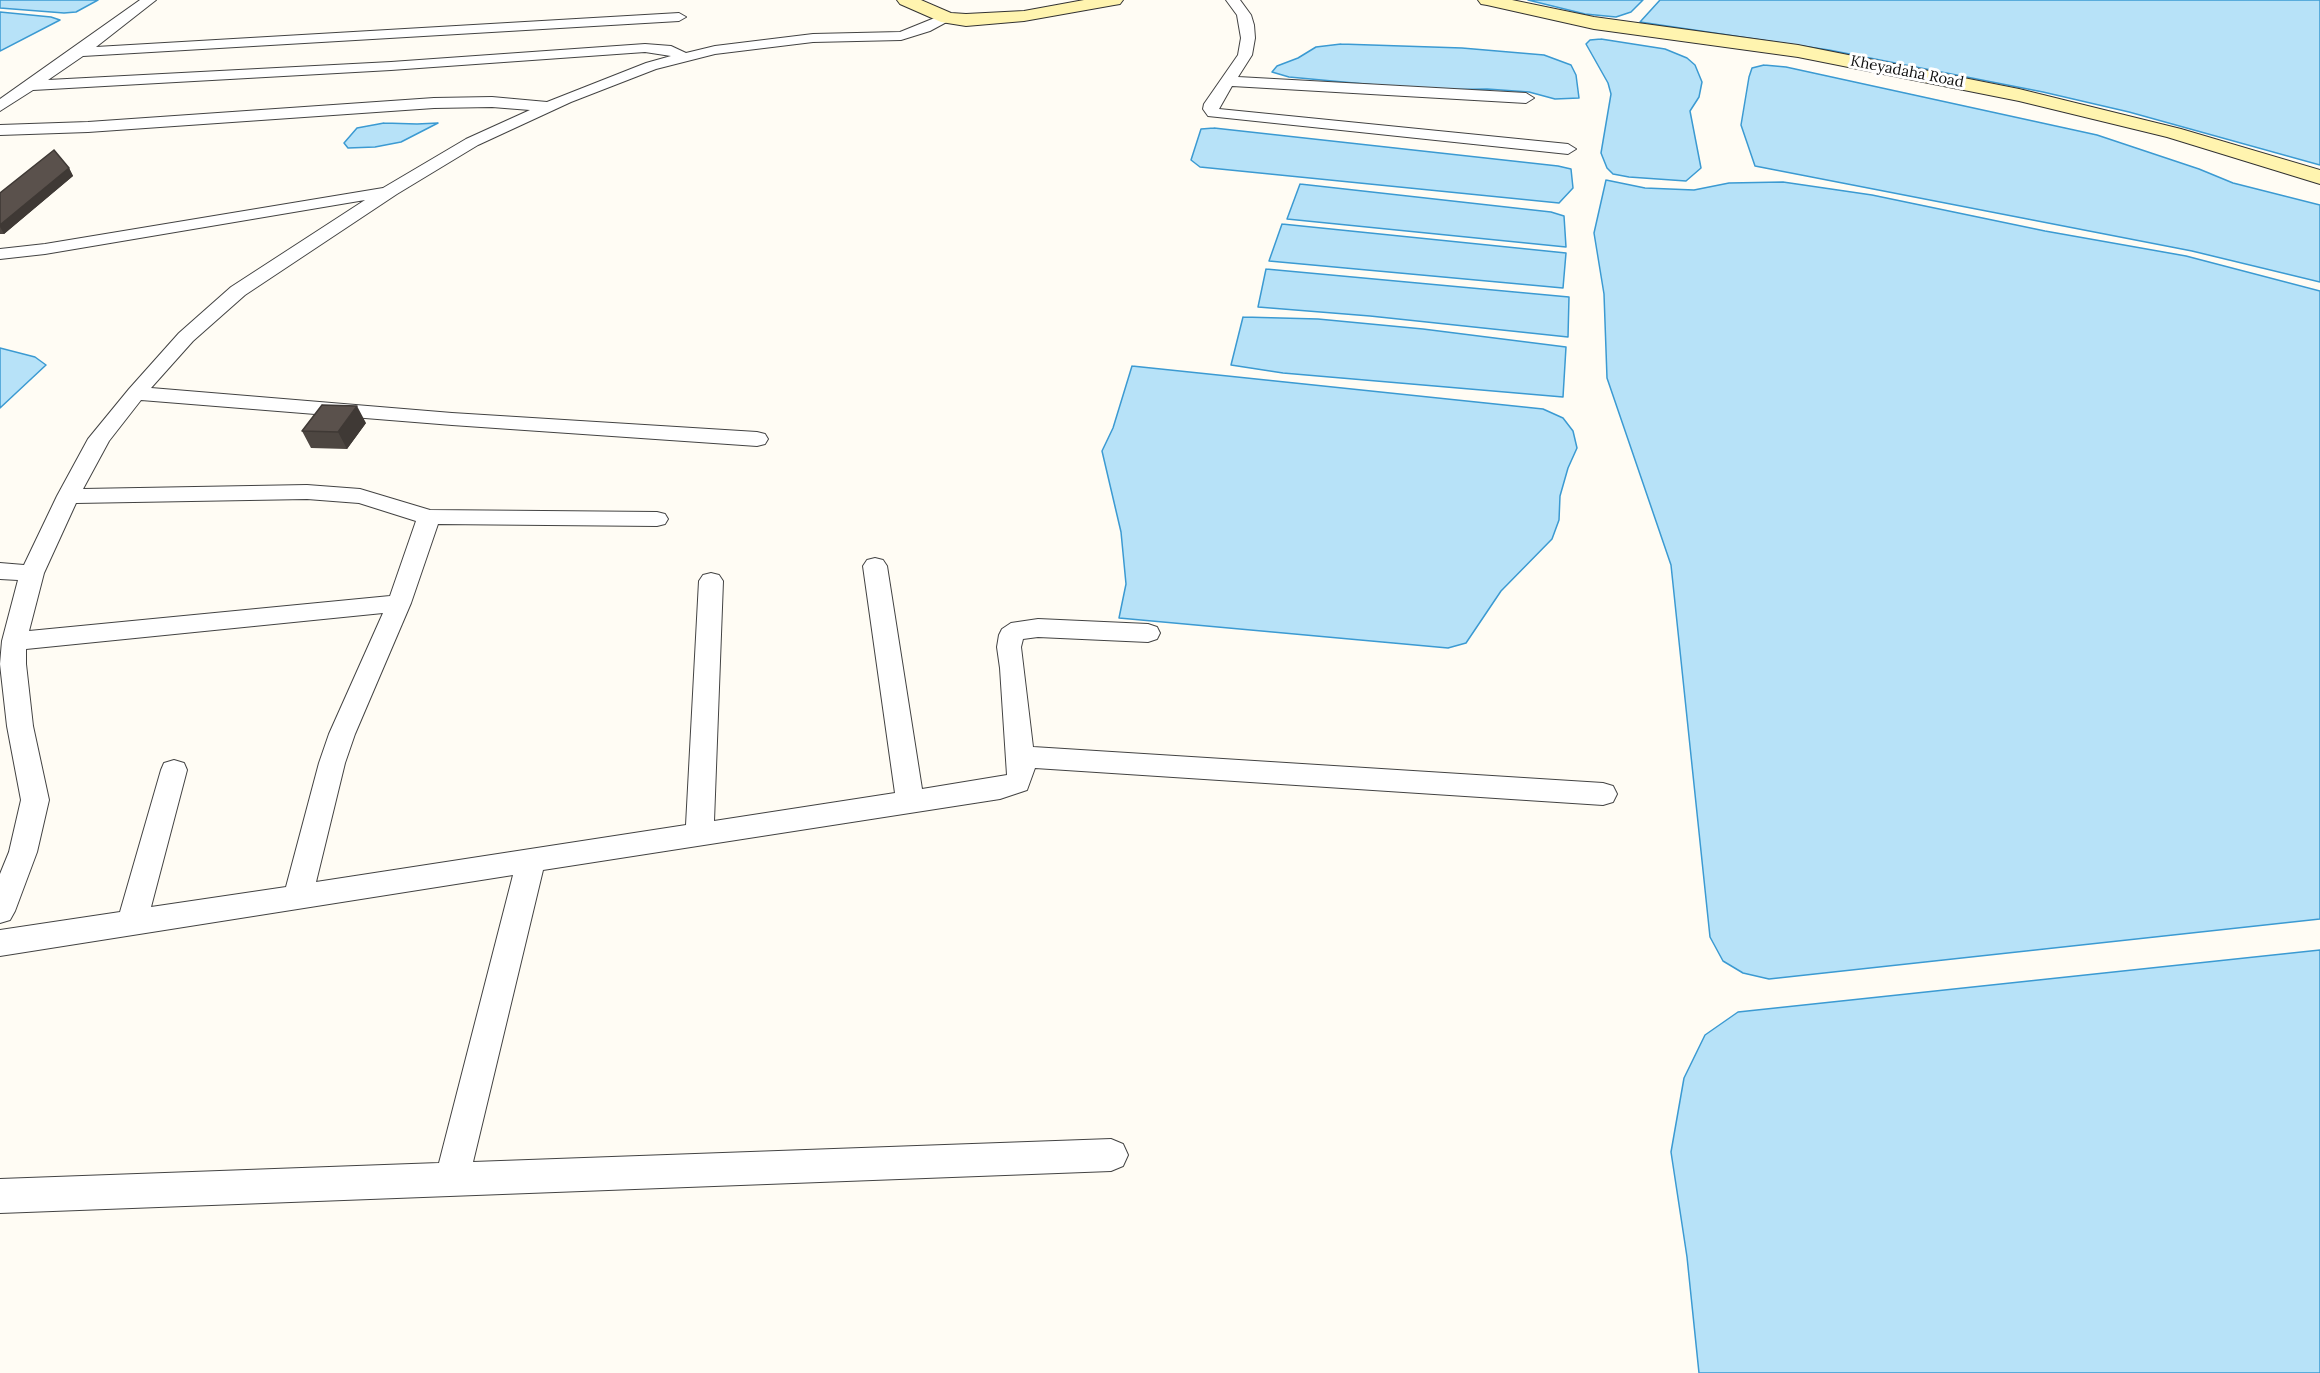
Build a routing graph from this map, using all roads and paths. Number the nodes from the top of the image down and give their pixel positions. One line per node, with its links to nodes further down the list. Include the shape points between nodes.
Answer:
1 (149, 0): 10 (street)
2 (683, 0): 9 (street)
3 (906, 0): 7 (main road)
4 (1114, 0): 7 (main road, via 1024,16)
5 (1233, 0): 13 (street, via 1244,15 1248,38 1245,55)
6 (1487, 0): 21 (main road, Kheyadaha Road, via 1594,23 1798,51 2008,93 2151,127)
7 (947, 18): 9 (street, via 918,31 882,37 770,42)
8 (456, 30): 9 (street); 10 (street); 11 (street)
9 (677, 38): 11 (street, via 645,48); 17 (street, via 624,76)
10 (79, 52): 14 (street)
11 (439, 62): 12 (street)
12 (391, 66): 14 (street); 18 (street)
13 (1227, 81): 15 (street); 20 (street, via 1212,104 1214,113)
14 (29, 86): 16 (street)
15 (1526, 98)
16 (0, 105)
17 (549, 106): 18 (street, via 492,102); 22 (street, via 472,142)
18 (374, 107): 19 (street)
19 (0, 130)
20 (1568, 149)
21 (2320, 177)
22 (391, 190): 23 (street); 24 (street, via 238,291 186,337)
23 (0, 254)
24 (136, 393): 25 (street); 26 (street, via 99,439)
25 (757, 440)
26 (68, 496): 27 (street, via 332,493 360,496); 31 (street)
27 (429, 517): 28 (street); 33 (street)
28 (657, 519)
29 (875, 566): 39 (street)
30 (0, 571): 31 (street)
31 (32, 573): 35 (street)
32 (711, 581): 40 (street)
33 (399, 603): 35 (street); 42 (street, via 342,734)
34 (1148, 633): 36 (street, via 1038,628 1020,629 1011,635 1009,647)
35 (14, 641): 43 (street, via 20,726 35,800 23,852)
36 (1022, 757): 38 (street); 39 (street, via 1017,783)
37 (174, 770): 44 (street)
38 (1603, 794)
39 (910, 802): 40 (street)
40 (699, 836): 41 (street)
41 (531, 862): 42 (street); 47 (street)
42 (297, 898): 44 (street)
43 (0, 911)
44 (132, 923): 45 (street)
45 (0, 943)
46 (1111, 1155): 47 (street)
47 (452, 1179): 48 (street)
48 (0, 1197)

